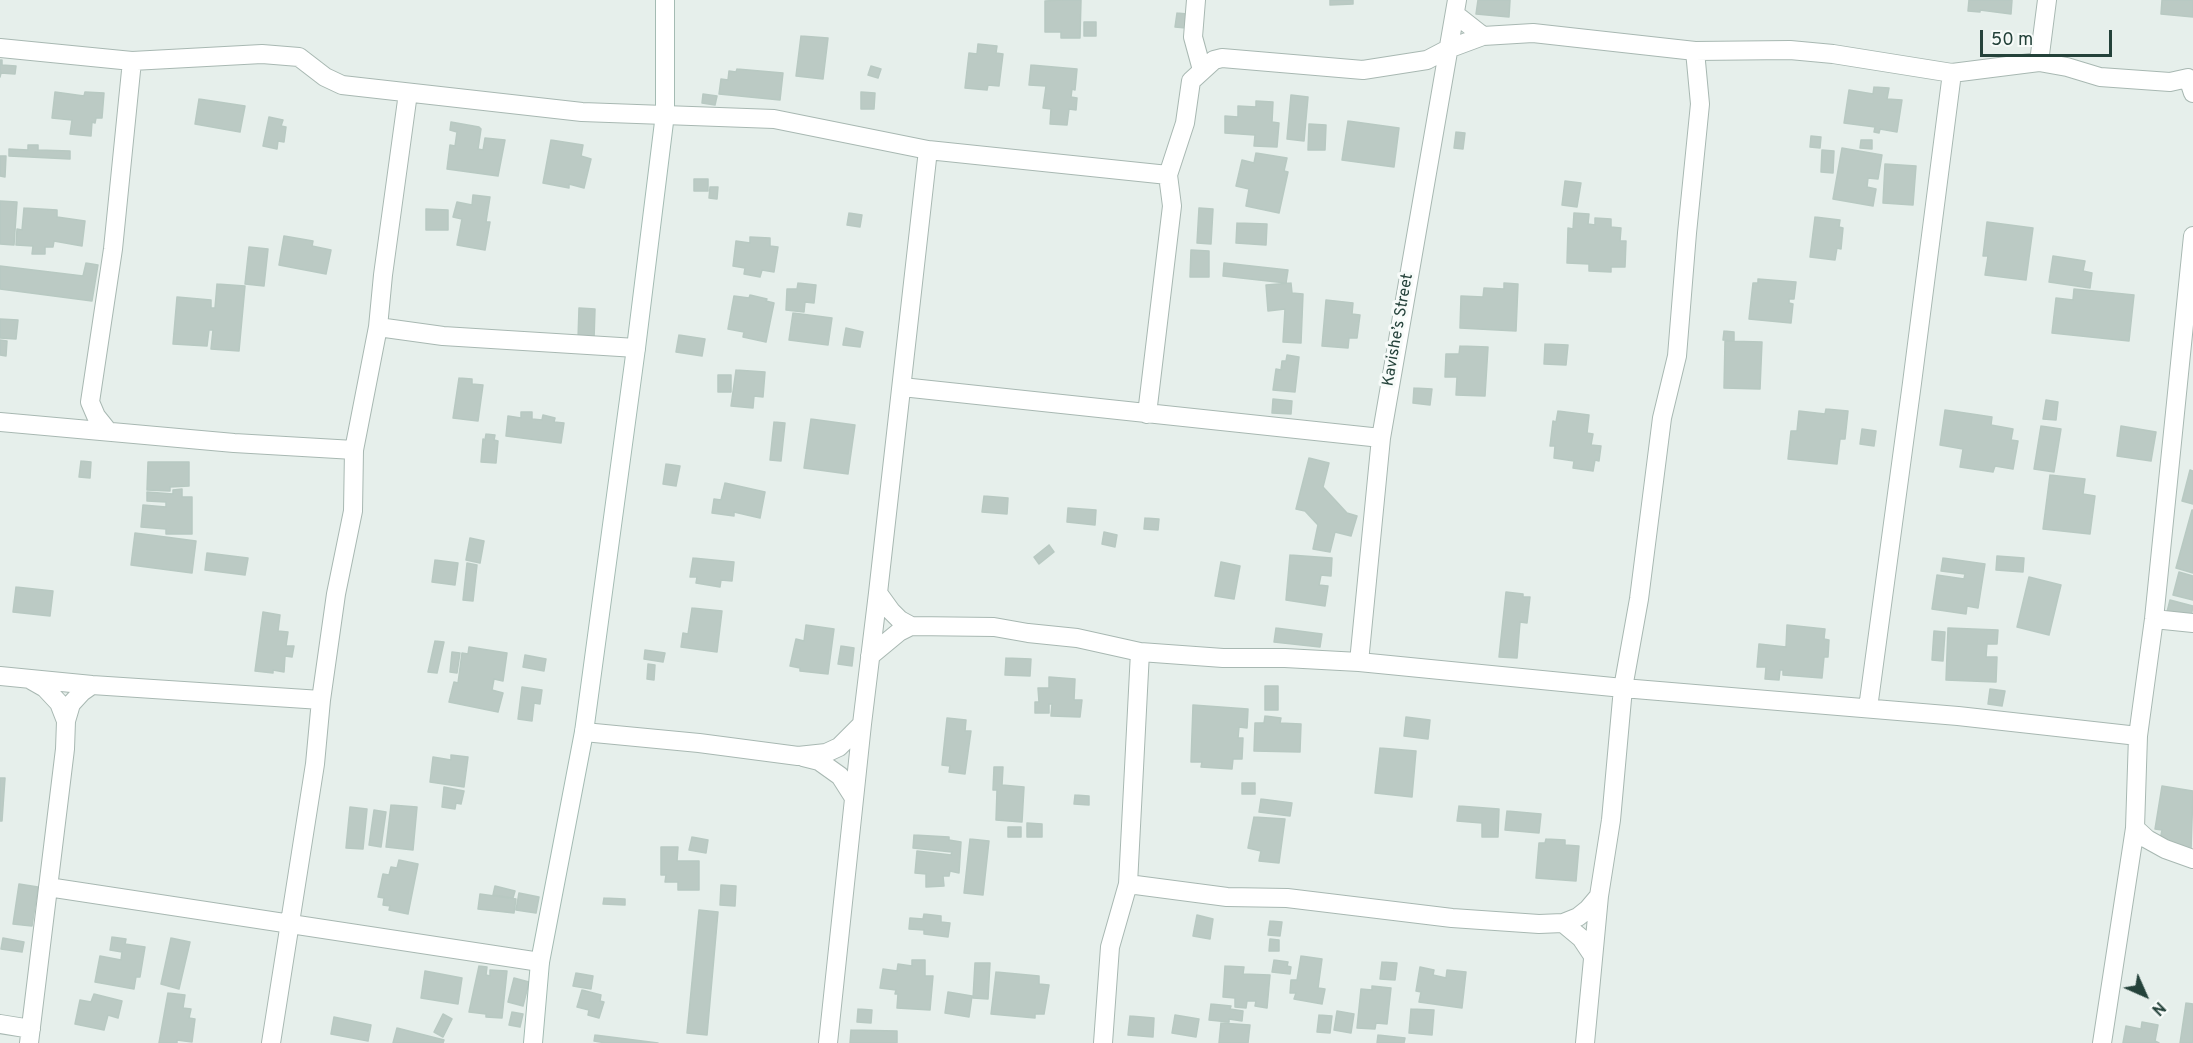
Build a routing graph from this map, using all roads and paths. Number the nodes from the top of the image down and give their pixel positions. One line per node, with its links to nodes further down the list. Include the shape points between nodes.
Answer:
1 (665, 0): 15 (street)
2 (1196, 0): 11 (street, via 1193,37)
3 (2047, 0): 10 (street)
4 (1456, 7): 5 (street); 7 (street, Kavishe’s Street)
5 (1483, 36): 7 (street); 8 (street, via 1533,33)
6 (0, 48): 9 (street)
7 (1448, 49): 11 (street, via 1427,60 1364,70 1222,58); 26 (street, Kavishe’s Street)
8 (1695, 51): 12 (street, via 1801,51); 38 (street, via 1700,104 1677,356 1662,418 1640,599)
9 (132, 61): 14 (street, via 262,54 299,57 342,85); 25 (street, via 113,249 90,402)
10 (2039, 62): 12 (street); 13 (street, via 2100,78)
11 (1202, 70): 17 (street, via 1191,81 1185,123)
12 (1952, 73): 40 (street)
13 (2191, 83)
14 (408, 93): 15 (street, via 582,112); 19 (street)
15 (665, 114): 16 (street, via 774,119); 21 (street)
16 (928, 150): 17 (street); 22 (street)
17 (1168, 175): 23 (street, via 1172,206)
18 (2193, 236): 20 (street, via 2188,265)
19 (378, 327): 21 (street, via 443,336); 27 (street)
20 (2189, 335): 29 (street)
21 (636, 348): 43 (street)
22 (902, 387): 23 (street); 28 (street)
23 (1147, 414): 26 (street)
24 (0, 422): 25 (street)
25 (108, 431): 27 (street)
26 (1381, 438): 34 (street, Kavishe’s Street)
27 (354, 450): 39 (street, via 352,511)
28 (878, 593): 31 (street, via 891,611); 33 (street)
29 (2154, 619): 30 (street); 44 (street)
30 (2193, 623)
31 (911, 626): 32 (street, via 994,627 1077,638); 33 (street)
32 (1140, 652): 34 (street); 49 (street)
33 (870, 656): 42 (street)
34 (1359, 662): 38 (street)
35 (0, 676): 36 (street)
36 (30, 679): 37 (street); 41 (street, via 59,703)
37 (92, 685): 39 (street); 41 (street, via 71,704)
38 (1623, 688): 40 (street); 51 (street, via 1611,820)
39 (321, 700): 52 (street)
40 (1868, 708): 44 (street)
41 (66, 721): 50 (street)
42 (861, 724): 45 (street, via 839,747 826,753); 46 (street)
43 (584, 732): 45 (street); 55 (street)
44 (2138, 736): 47 (street)
45 (798, 756): 46 (street, via 819,761 840,776)
46 (854, 798): 60 (street)
47 (2135, 828): 48 (street, via 2147,840); 63 (street)
48 (2193, 859)
49 (1128, 884): 53 (street, via 1452,918); 61 (street, via 1110,947)
50 (48, 887): 52 (street); 57 (street)
51 (1599, 896): 53 (street, via 1588,909); 54 (street)
52 (291, 923): 55 (street); 58 (street)
53 (1563, 923): 54 (street, via 1581,938)
54 (1593, 956): 62 (street)
55 (540, 962): 59 (street)
56 (0, 1024): 57 (street)
57 (30, 1036)
58 (271, 1043)
59 (533, 1043)
60 (828, 1043)
61 (1103, 1043)
62 (1585, 1043)
63 (2102, 1043)

